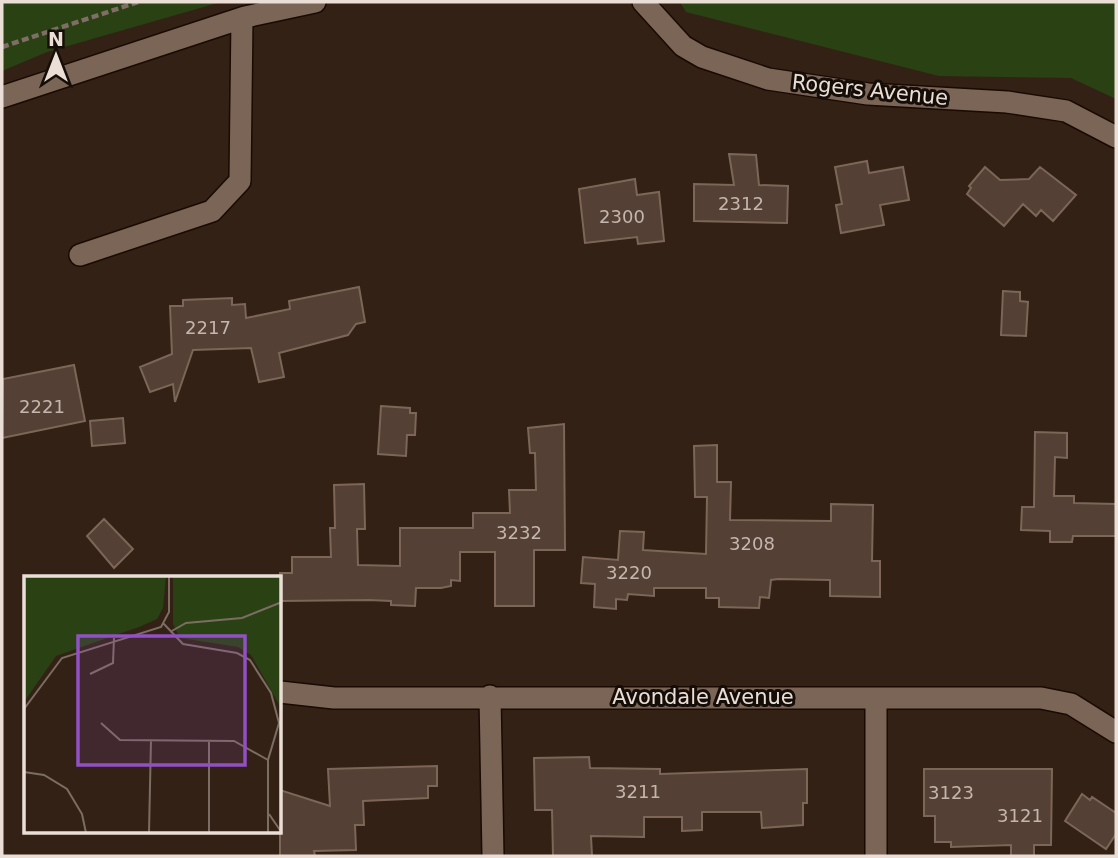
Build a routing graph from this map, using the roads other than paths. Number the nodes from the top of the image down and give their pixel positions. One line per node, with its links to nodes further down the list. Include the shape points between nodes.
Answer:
1 (314, 2): 3 (street)
2 (643, 2): 5 (street, Rogers Avenue, via 683,46 768,79 868,94 1007,102 1066,111)
3 (242, 18): 4 (street); 6 (street, via 240,181 212,211)
4 (2, 97)
5 (1116, 137)
6 (80, 255)
7 (282, 693): 8 (street, Avondale Avenue, via 334,698)
8 (490, 696): 9 (street, Avondale Avenue); 11 (street)
9 (876, 698): 10 (street, Avondale Avenue, via 1041,698 1071,704); 12 (street)
10 (1116, 732)
11 (493, 856)
12 (876, 856)

